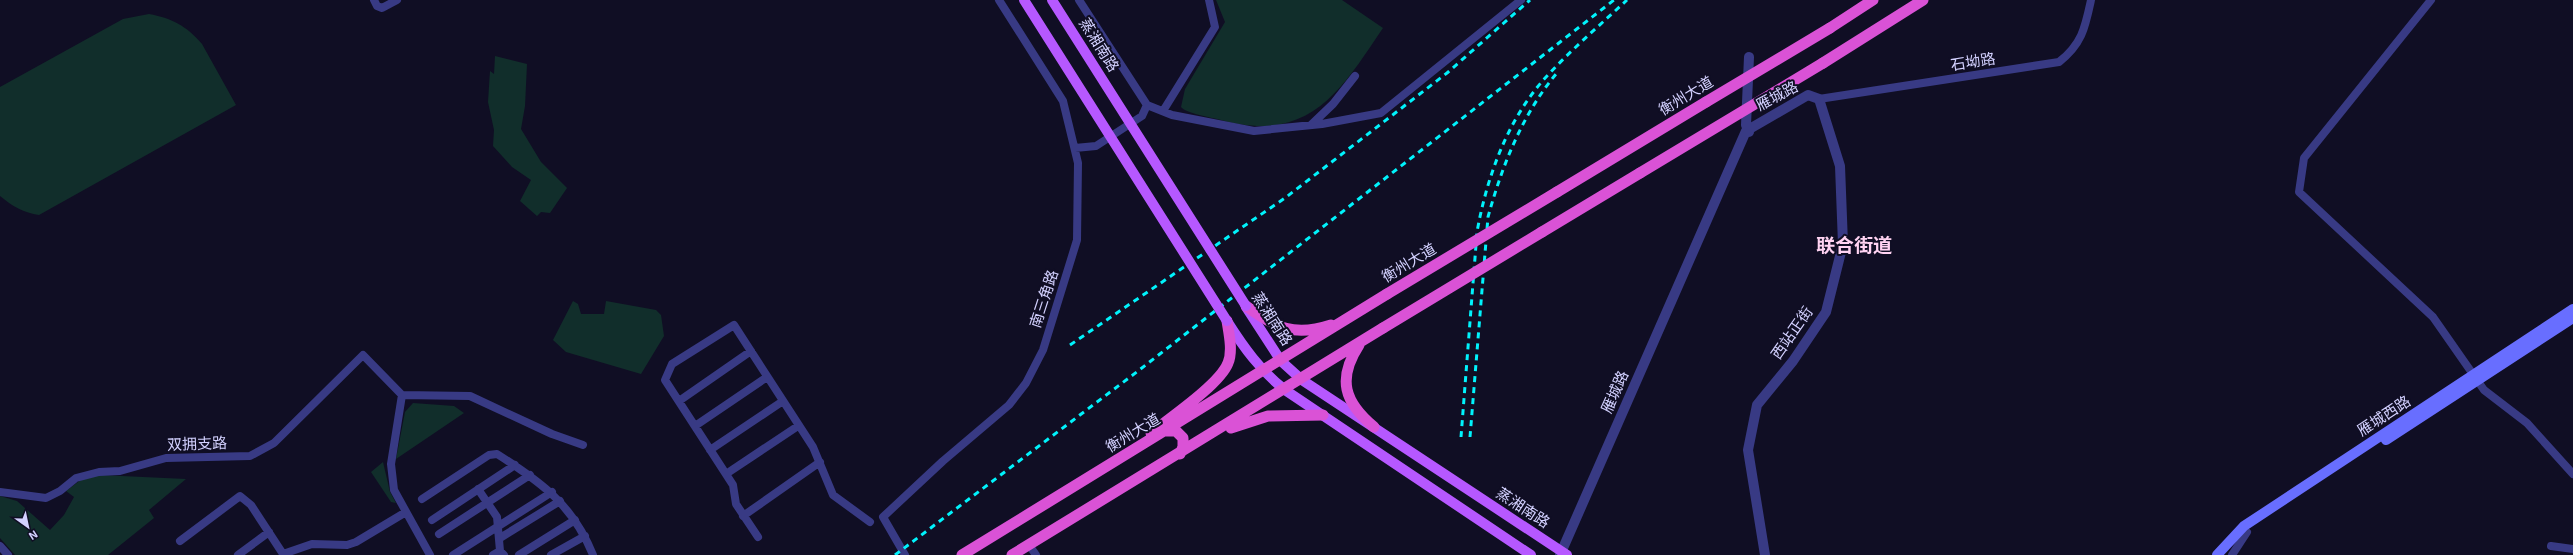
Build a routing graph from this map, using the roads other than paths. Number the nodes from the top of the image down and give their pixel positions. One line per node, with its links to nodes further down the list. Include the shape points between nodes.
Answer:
1 (374, 0): 2 (street, via 382,8)
2 (397, 0)
3 (999, 0): 20 (street, 南三角路, via 1063,101)
4 (1024, 0): 24 (main road, bridge)
5 (1052, 0): 21 (main road, 蒸湘南路, bridge)
6 (1079, 0): 16 (street)
7 (1208, 0): 17 (street, via 1215,27)
8 (1521, 0): 18 (street, via 1380,113)
9 (1873, 0): 25 (highway, 衡州大道, bridge)
10 (1923, 0): 26 (highway, bridge)
11 (2091, 0): 15 (street, 石坳路, via 2084,32 2073,51 2058,62)
12 (2428, 1): 31 (street, via 2304,158 2299,192 2433,317)
13 (1749, 57): 19 (street, via 1746,125)
14 (1355, 76): 18 (street, via 1333,104)
15 (1819, 99): 19 (street, 雁城路, via 1808,98); 91 (street, 西站正街, via 1840,166 1843,244 1826,312 1757,405 1748,450)
16 (1146, 105): 17 (street); 20 (street, via 1142,116 1096,146)
17 (1163, 111): 18 (street, via 1254,131)
18 (1311, 125)
19 (1749, 130): 78 (street, 雁城路)
20 (1075, 148): 86 (street, 南三角路, via 1078,163 1077,240 1043,350 1026,384 1009,405 883,517)
21 (1246, 306): 25 (highway, via 1268,322 1283,329 1299,332); 28 (main road, 蒸湘南路)
22 (2573, 309): 31 (main road, 雁城西路)
23 (2573, 318): 31 (main road, 雁城西路)
24 (1227, 321): 29 (main road); 34 (highway, via 1230,347 1228,363 1220,376)
25 (1344, 321): 28 (highway, 衡州大道)
26 (1360, 342): 32 (highway); 42 (highway, via 1350,358 1347,371 1348,395 1356,412)
27 (751, 351): 30 (street); 37 (street); 37 (street, via 734,325 672,364 665,380)
28 (1281, 361): 29 (highway, 衡州大道); 32 (main road, 蒸湘南路)
29 (1263, 372): 33 (highway, 衡州大道); 35 (main road)
30 (767, 377): 38 (street); 40 (street)
31 (2477, 377): 52 (street, via 2484,390 2527,423); 67 (main road, 雁城西路); 92 (main road, 雁城西路, via 2244,526)
32 (1302, 380): 35 (highway); 42 (main road, 蒸湘南路)
33 (1242, 385): 34 (highway); 43 (highway, 衡州大道)
34 (1206, 388): 48 (highway)
35 (1285, 390): 39 (main road); 44 (highway)
36 (402, 395): 45 (street, via 470,396 552,434); 55 (street, 双拥支路, via 363,355 274,443 250,456 166,458 120,471 99,472 76,478 46,498); 60 (street, via 391,464 394,490)
37 (679, 400): 40 (street)
38 (783, 401): 41 (street); 46 (street)
39 (1323, 415): 44 (highway, via 1268,416); 90 (main road)
40 (695, 426): 46 (street)
41 (798, 426): 49 (street); 51 (street)
42 (1374, 428): 78 (main road, 蒸湘南路)
43 (1165, 431): 47 (highway, via 1176,431 1183,438); 48 (highway, 衡州大道)
44 (1213, 434): 47 (highway)
45 (583, 445)
46 (710, 450): 51 (street)
47 (1180, 454): 73 (highway)
48 (1119, 459): 87 (highway, 衡州大道)
49 (820, 462): 61 (street); 64 (street, via 833,496)
50 (515, 465): 53 (street); 54 (street); 57 (street, via 497,454 489,455)
51 (726, 474): 61 (street, via 733,485 736,504)
52 (2573, 474)
53 (530, 475): 56 (street); 59 (street)
54 (478, 489): 59 (street); 62 (street)
55 (0, 492)
56 (552, 492): 58 (street); 65 (street)
57 (422, 499)
58 (560, 501): 63 (street); 71 (street)
59 (487, 503): 65 (street, via 497,517); 68 (street)
60 (406, 512): 66 (street, via 347,545 312,544 283,554); 81 (street)
61 (743, 516): 70 (street)
62 (432, 520)
63 (575, 520): 69 (street); 83 (street)
64 (870, 522)
65 (499, 526): 71 (street); 82 (street)
66 (269, 532): 72 (street, via 251,505 240,496); 80 (street)
67 (2247, 532): 93 (main road, 雁城西路); 94 (street)
68 (439, 534)
69 (585, 536): 84 (street); 85 (street)
70 (758, 536)
71 (500, 538): 77 (street)
72 (180, 541)
73 (1029, 545): 88 (highway); 89 (street)
74 (0, 546): 79 (street)
75 (2550, 546): 76 (street)
76 (2573, 549)
77 (499, 554)
78 (1564, 554)
79 (8, 555)
80 (238, 555)
81 (430, 555)
82 (453, 555)
83 (519, 555)
84 (551, 555)
85 (594, 555)
86 (905, 555)
87 (962, 555)
88 (1012, 555)
89 (1036, 555)
90 (1531, 555)
91 (1765, 555)
92 (2217, 555)
93 (2226, 555)
94 (2232, 555)

